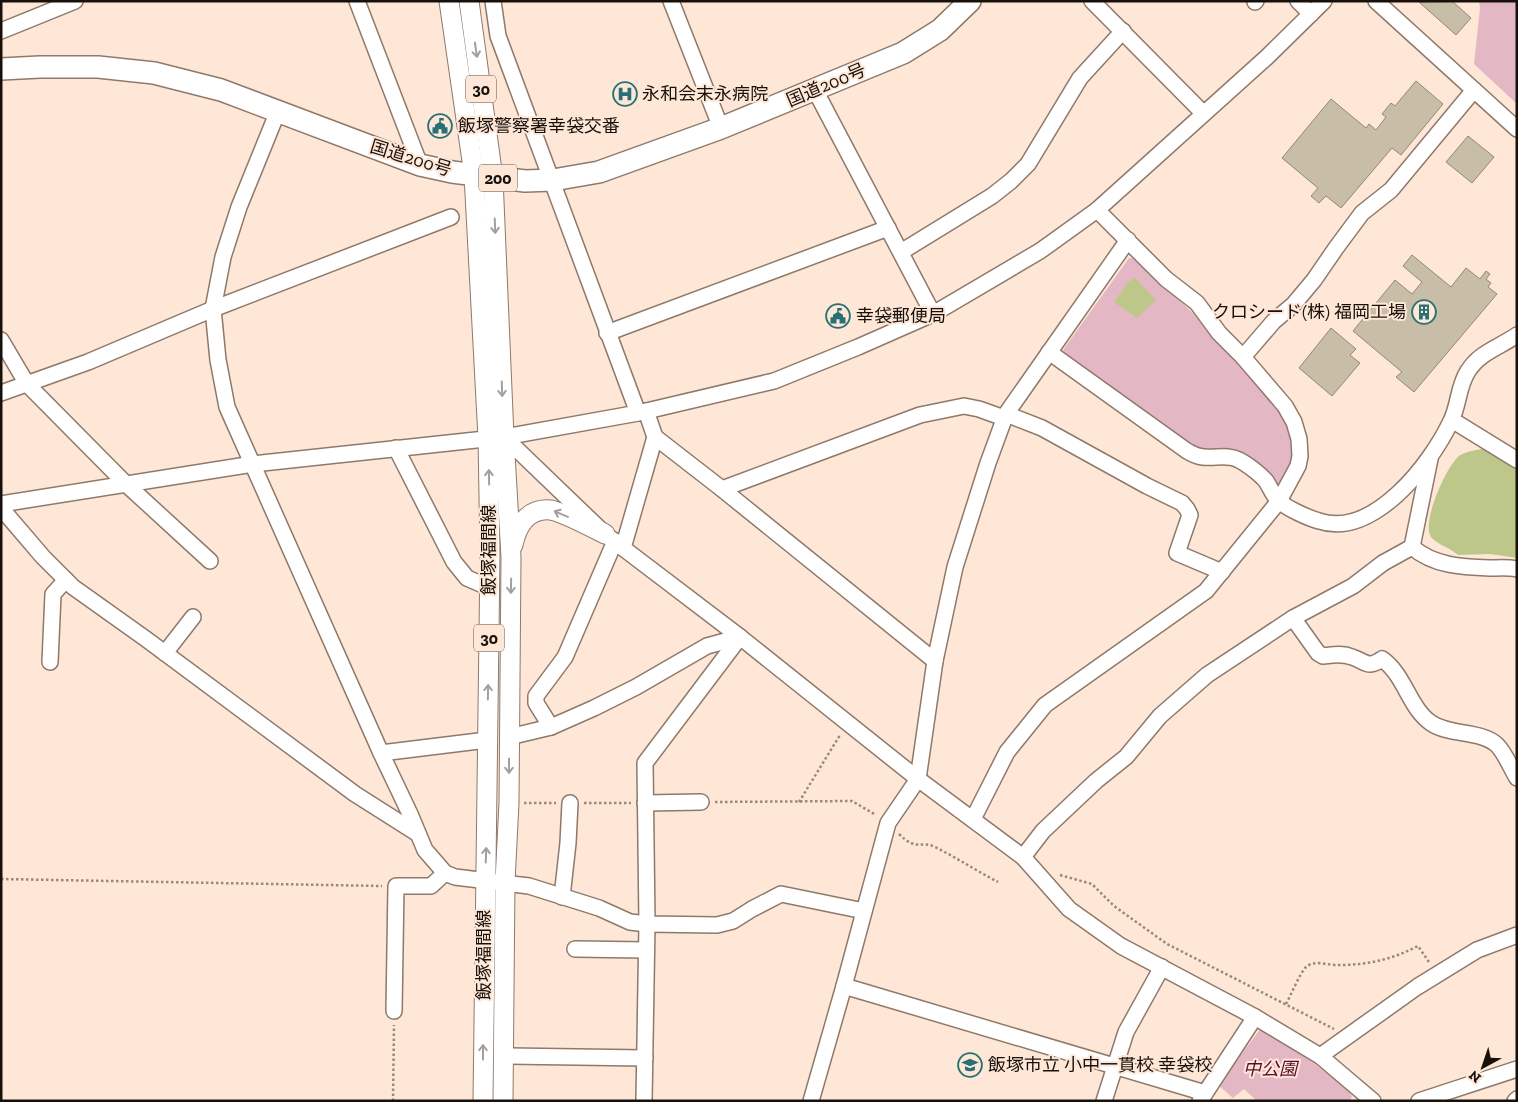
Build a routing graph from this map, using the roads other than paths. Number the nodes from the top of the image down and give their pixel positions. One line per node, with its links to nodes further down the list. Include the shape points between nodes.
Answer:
1 (76, 1): 13 (street)
2 (357, 1): 22 (street)
3 (449, 1): 23 (main road, 飯塚福間線 / 30)
4 (469, 1): 23 (main road, 飯塚福間線 / 30, one-way to 23)
5 (493, 1): 24 (street, via 498,36)
6 (671, 1): 20 (street)
7 (970, 1): 16 (highway, 国道200号 / 200, via 940,30 903,53)
8 (1092, 1): 14 (street)
9 (1298, 1): 12 (street)
10 (1324, 1): 12 (street)
11 (1376, 1): 17 (street)
12 (1311, 14): 19 (street)
13 (1, 31)
14 (1123, 31): 19 (street); 29 (street, via 1080,78 1023,170 992,196)
15 (1, 69): 18 (highway, 国道200号 / 200, via 98,67 154,73 221,90)
16 (815, 90): 20 (highway, 国道200号 / 200); 27 (street)
17 (1474, 90): 21 (street); 36 (street, via 1391,190 1362,213 1314,280)
18 (278, 111): 22 (highway, 国道200号 / 200); 30 (street, via 236,216 223,257)
19 (1203, 113): 25 (street)
20 (721, 128): 24 (highway, 国道200号 / 200, via 599,172)
21 (1517, 130)
22 (420, 165): 23 (highway, 国道200号 / 200)
23 (484, 176): 24 (highway, 国道200号 / 200); 43 (main road, 飯塚福間線 / 30)
24 (553, 180): 32 (street)
25 (1097, 210): 28 (street); 31 (street, via 1040,251)
26 (451, 217): 30 (street)
27 (888, 228): 29 (street); 32 (street)
28 (1128, 240): 35 (street); 36 (street, via 1166,279 1197,303 1219,333)
29 (901, 252): 31 (street)
30 (213, 309): 37 (street); 47 (street, via 218,360 228,407)
31 (933, 314): 39 (street, via 774,380)
32 (607, 333): 39 (street)
33 (1517, 335): 41 (street, via 1483,354 1468,371)
34 (1, 340): 37 (street)
35 (1049, 352): 40 (street); 50 (street, via 1187,451 1198,456 1227,456 1239,460 1264,478)
36 (1243, 357): 50 (street, via 1285,406 1299,440 1298,466)
37 (27, 384): 38 (street); 48 (street)
38 (1, 393)
39 (642, 412): 42 (street); 43 (street)
40 (1005, 416): 49 (street, via 964,406 928,413); 58 (street, via 1042,428 1182,503 1190,515 1177,553); 65 (street, via 955,567)
41 (1452, 420): 45 (street); 46 (street)
42 (655, 437): 49 (street); 53 (street)
43 (496, 438): 44 (street); 53 (street); 55 (main road, 飯塚福間線 / 30); 60 (main road, 飯塚福間線 / 30, one-way to 43)
44 (396, 448): 47 (street); 60 (street, via 454,562 468,578)
45 (1430, 457): 50 (street, via 1399,493 1366,518 1344,523 1320,522); 54 (street)
46 (1517, 460)
47 (253, 464): 48 (street); 70 (street)
48 (126, 484): 51 (street); 56 (street)
49 (722, 489): 65 (street)
50 (1279, 501): 58 (street)
51 (1, 504)
52 (1, 508): 59 (street)
53 (614, 541): 55 (main road, one-way to 55, via 552,510 541,511 522,522 516,531); 63 (street); 67 (street, via 564,657 536,696 536,703)
54 (1412, 547): 57 (street, via 1435,562); 62 (street, via 1383,563 1353,586)
55 (511, 557): 68 (main road, 飯塚福間線 / 30, one-way to 68)
56 (210, 561)
57 (1517, 570)
58 (1222, 572): 76 (street, via 1206,591 1185,607 1045,705 1007,752)
59 (66, 580): 64 (street); 66 (street, via 53,594)
60 (490, 588): 69 (main road, 飯塚福間線 / 30, one-way to 60)
61 (193, 617): 64 (street)
62 (1293, 618): 71 (street, via 1323,656 1339,654 1366,664 1382,659 1402,681 1423,716 1444,730 1488,739 1497,746); 78 (street, via 1207,675 1160,716 1126,757 1043,831)
63 (740, 637): 67 (street, via 706,646 636,687); 72 (street); 73 (street, via 645,764)
64 (165, 653): 77 (street, via 355,794)
65 (935, 661): 72 (street)
66 (50, 662)
67 (550, 727): 68 (street)
68 (509, 737): 81 (main road, 飯塚福間線 / 30, one-way to 81)
69 (487, 740): 70 (street); 80 (main road, 飯塚福間線 / 30, one-way to 69)
70 (381, 753): 77 (street)
71 (1517, 778)
72 (918, 779): 76 (street); 83 (street, via 888,823)
73 (645, 802): 74 (street); 84 (street)
74 (702, 802)
75 (570, 803): 82 (street)
76 (973, 818): 78 (street)
77 (418, 834): 79 (street, via 425,850)
78 (1023, 857): 88 (street, via 1070,908 1121,946)
79 (445, 873): 80 (street); 90 (street, via 431,886 396,886)
80 (485, 881): 81 (street); 99 (main road, 飯塚福間線 / 30, one-way to 80)
81 (505, 882): 82 (street); 92 (main road, 飯塚福間線 / 30)
82 (562, 897): 84 (street, via 630,922)
83 (864, 911): 84 (street, via 781,894 733,921 717,925); 89 (street)
84 (647, 924): 87 (street)
85 (1517, 935): 93 (street, via 1477,950 1437,974)
86 (575, 948): 87 (street)
87 (646, 950): 94 (street)
88 (1162, 967): 91 (street); 95 (street, via 1126,1032)
89 (844, 986): 95 (street); 102 (street)
90 (394, 1011)
91 (1255, 1017): 93 (street); 97 (street)
92 (504, 1056): 94 (street); 100 (main road, 飯塚福間線 / 30)
93 (1320, 1056): 98 (street)
94 (645, 1058): 101 (street)
95 (1116, 1066): 97 (street); 103 (street)
96 (1517, 1068): 104 (street)
97 (1202, 1097)
98 (1365, 1098)
99 (483, 1101)
100 (503, 1101)
101 (644, 1101)
102 (811, 1101)
103 (1104, 1101)
104 (1419, 1101)

